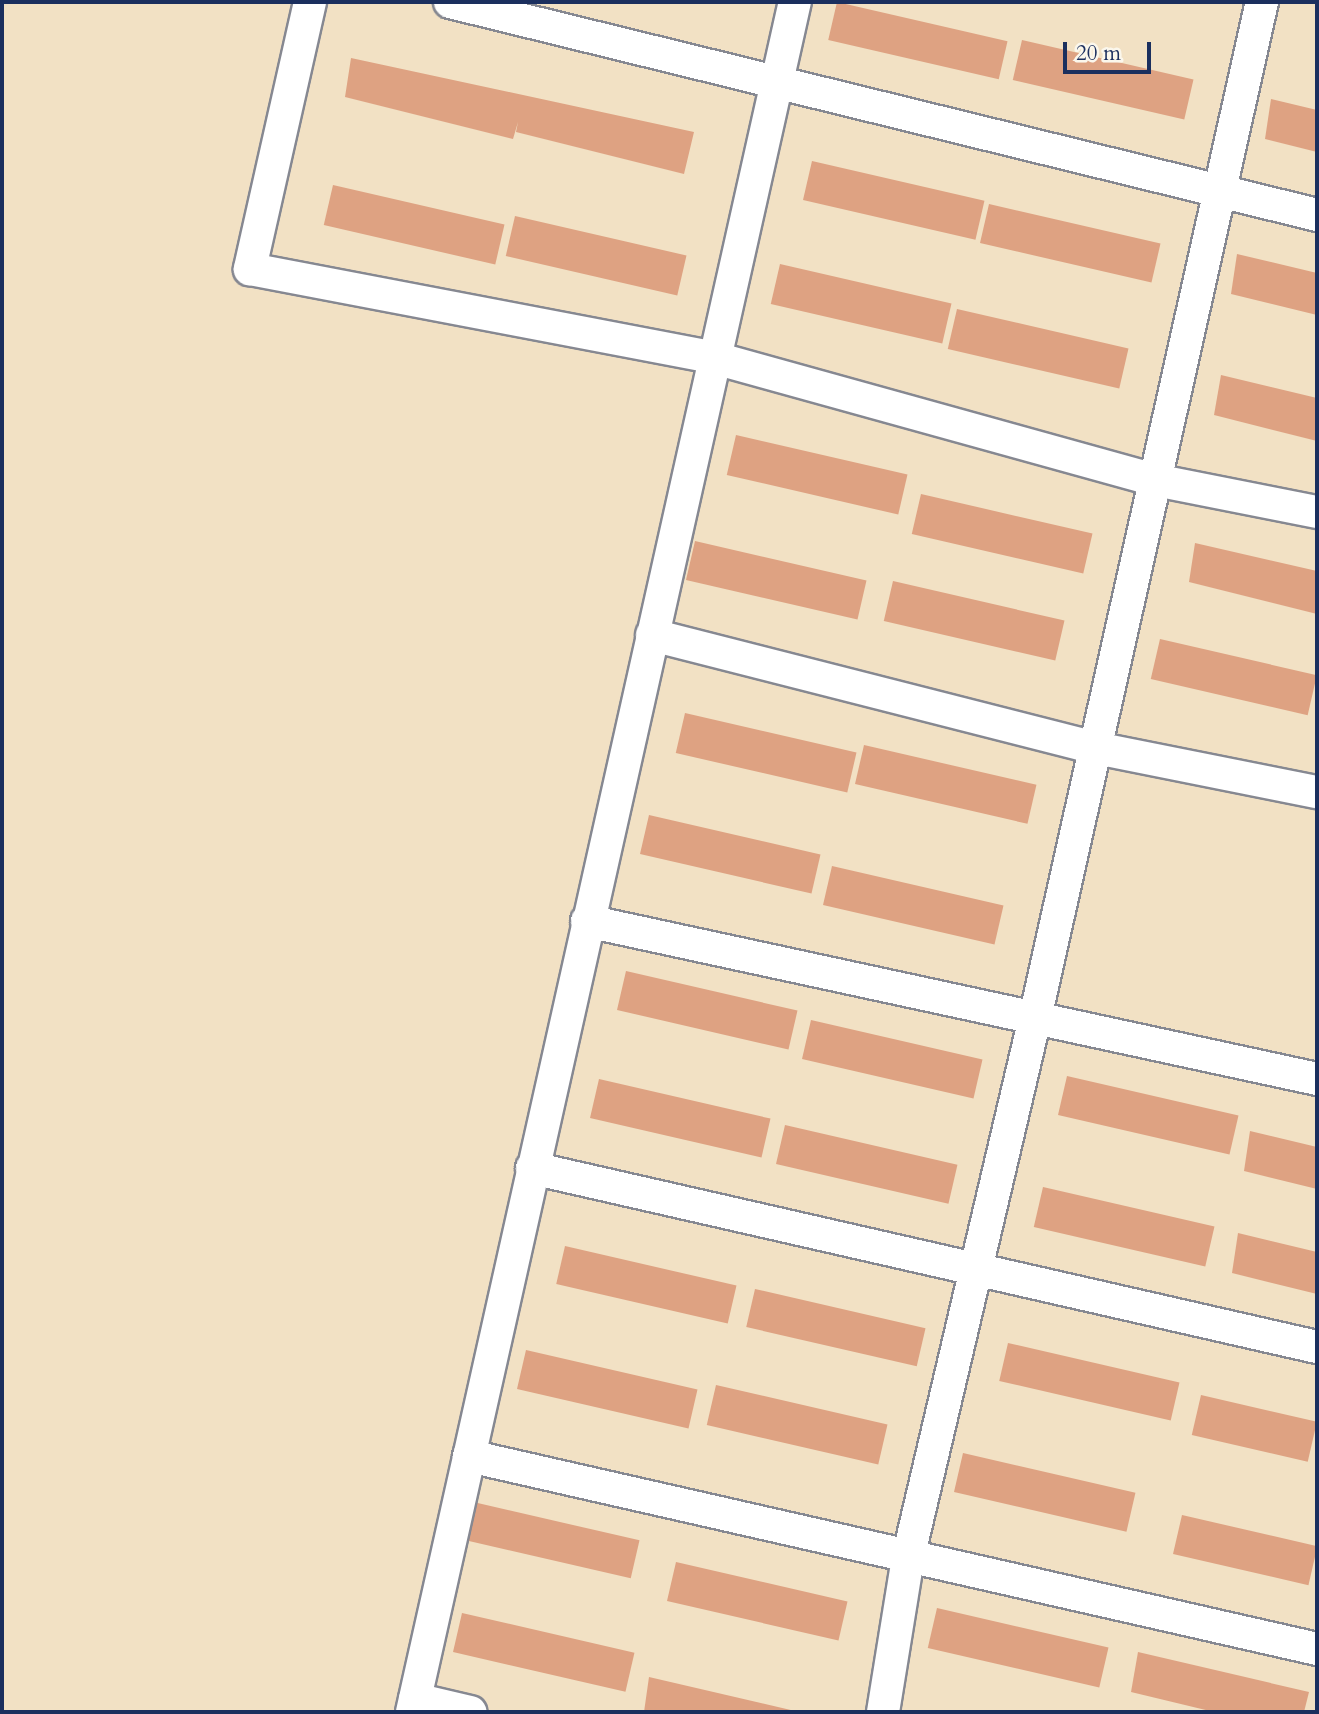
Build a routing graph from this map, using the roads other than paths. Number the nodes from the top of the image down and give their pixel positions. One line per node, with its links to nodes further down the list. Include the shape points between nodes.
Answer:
1 (310, 2): 8 (street, via 250,269)
2 (450, 2): 5 (street)
3 (795, 2): 5 (street)
4 (1262, 2): 6 (street)
5 (776, 85): 6 (street); 8 (street)
6 (1219, 192): 7 (street); 9 (street)
7 (1317, 215)
8 (715, 358): 9 (street); 11 (street)
9 (1155, 480): 10 (street); 12 (street)
10 (1317, 512)
11 (652, 635): 12 (street); 14 (street)
12 (1096, 748): 13 (street); 15 (street)
13 (1317, 792)
14 (587, 921): 15 (street); 17 (street)
15 (1035, 1018): 16 (street); 18 (street)
16 (1317, 1079)
17 (532, 1168): 18 (street); 20 (street)
18 (976, 1270): 19 (street); 21 (street)
19 (1317, 1347)
20 (469, 1456): 21 (street); 23 (street)
21 (908, 1558): 22 (street); 25 (street)
22 (1317, 1649)
23 (413, 1706): 24 (street)
24 (470, 1712)
25 (883, 1712)

